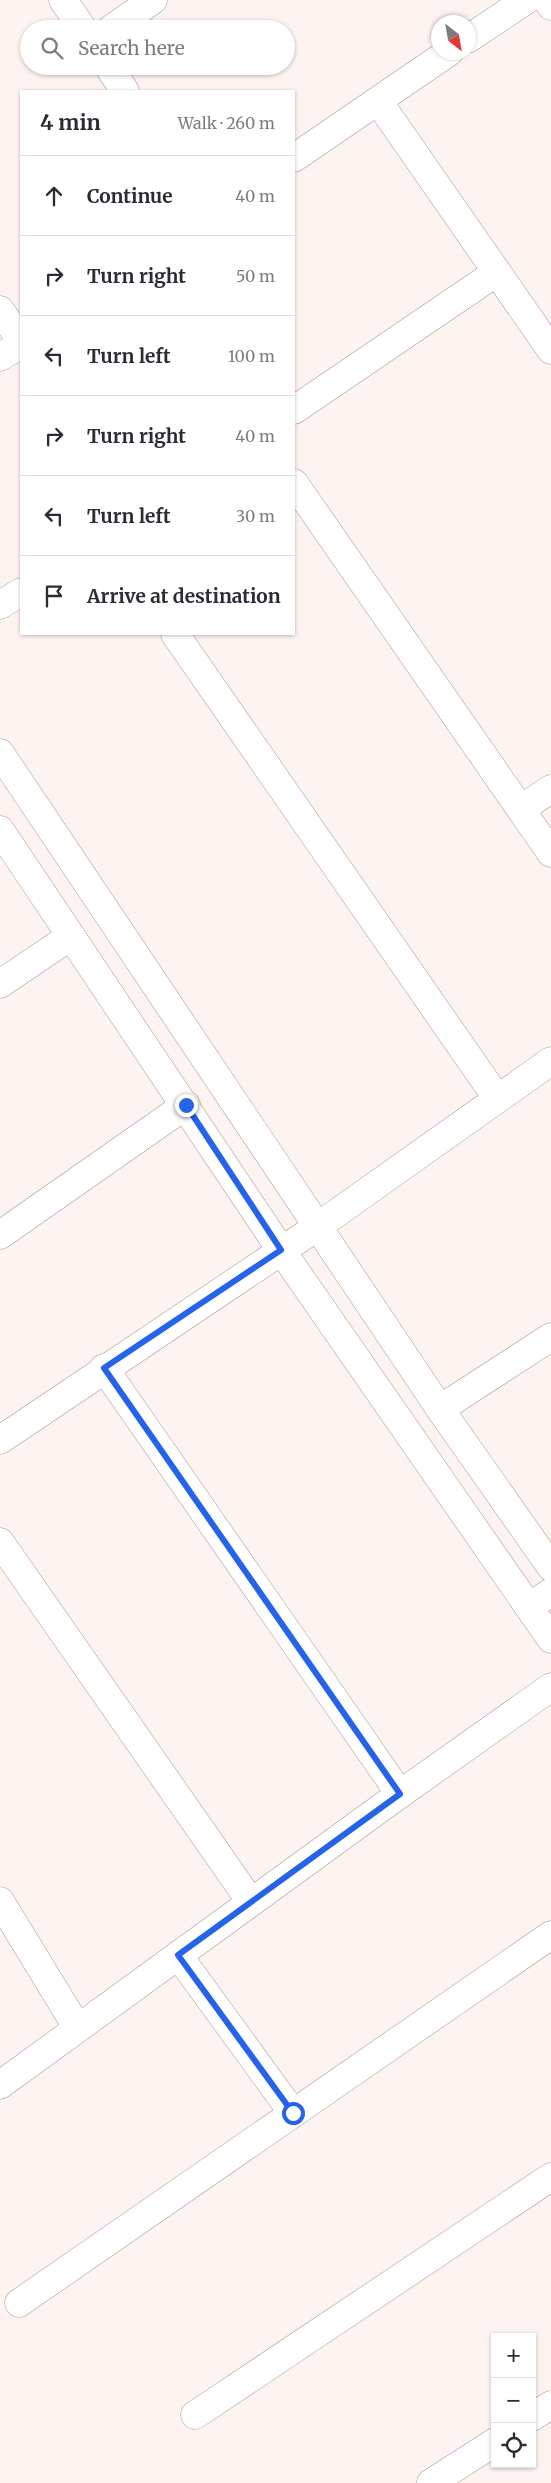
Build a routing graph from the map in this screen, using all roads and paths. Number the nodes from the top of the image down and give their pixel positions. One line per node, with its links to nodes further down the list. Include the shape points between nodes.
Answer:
1 (63, 0): 6 (street)
2 (153, 0): 7 (street)
3 (526, 0): 8 (street)
4 (547, 0): 5 (street)
5 (551, 6)
6 (77, 20)
7 (124, 20)
8 (476, 34)
9 (437, 60): 12 (street)
10 (114, 75): 11 (street)
11 (124, 90)
12 (378, 101): 13 (street); 14 (street)
13 (295, 157)
14 (497, 272): 18 (street); 20 (street)
15 (0, 310): 16 (street)
16 (20, 340)
17 (20, 343): 19 (street)
18 (551, 350)
19 (0, 357)
20 (295, 409)
21 (295, 484): 27 (street)
22 (20, 593): 23 (street)
23 (0, 605)
24 (176, 635): 33 (street)
25 (0, 753): 35 (street)
26 (551, 789): 27 (street)
27 (521, 809): 29 (street)
28 (0, 830): 30 (street)
29 (551, 853)
30 (71, 936): 31 (street); 34 (street)
31 (0, 984)
32 (551, 1061): 33 (street)
33 (498, 1098): 35 (street)
34 (186, 1105): 36 (street); 37 (street)
35 (317, 1227): 37 (street); 40 (street)
36 (0, 1235)
37 (281, 1250): 39 (street); 45 (street)
38 (551, 1337): 40 (street)
39 (104, 1368): 41 (street); 48 (street)
40 (440, 1409): 43 (street)
41 (0, 1440)
42 (0, 1542): 50 (street)
43 (551, 1567)
44 (551, 1592): 45 (street)
45 (529, 1607): 46 (street)
46 (551, 1639)
47 (551, 1686): 48 (street)
48 (400, 1794): 50 (street)
49 (0, 1901): 53 (street)
50 (250, 1902): 52 (street)
51 (551, 1934): 55 (street)
52 (178, 1955): 53 (street); 55 (street)
53 (78, 2027): 54 (street)
54 (0, 2084)
55 (293, 2113): 57 (street)
56 (551, 2177): 60 (street)
57 (19, 2302)
58 (551, 2405): 59 (street)
59 (536, 2414)
60 (195, 2415)
61 (491, 2445): 62 (street)
62 (431, 2483)

